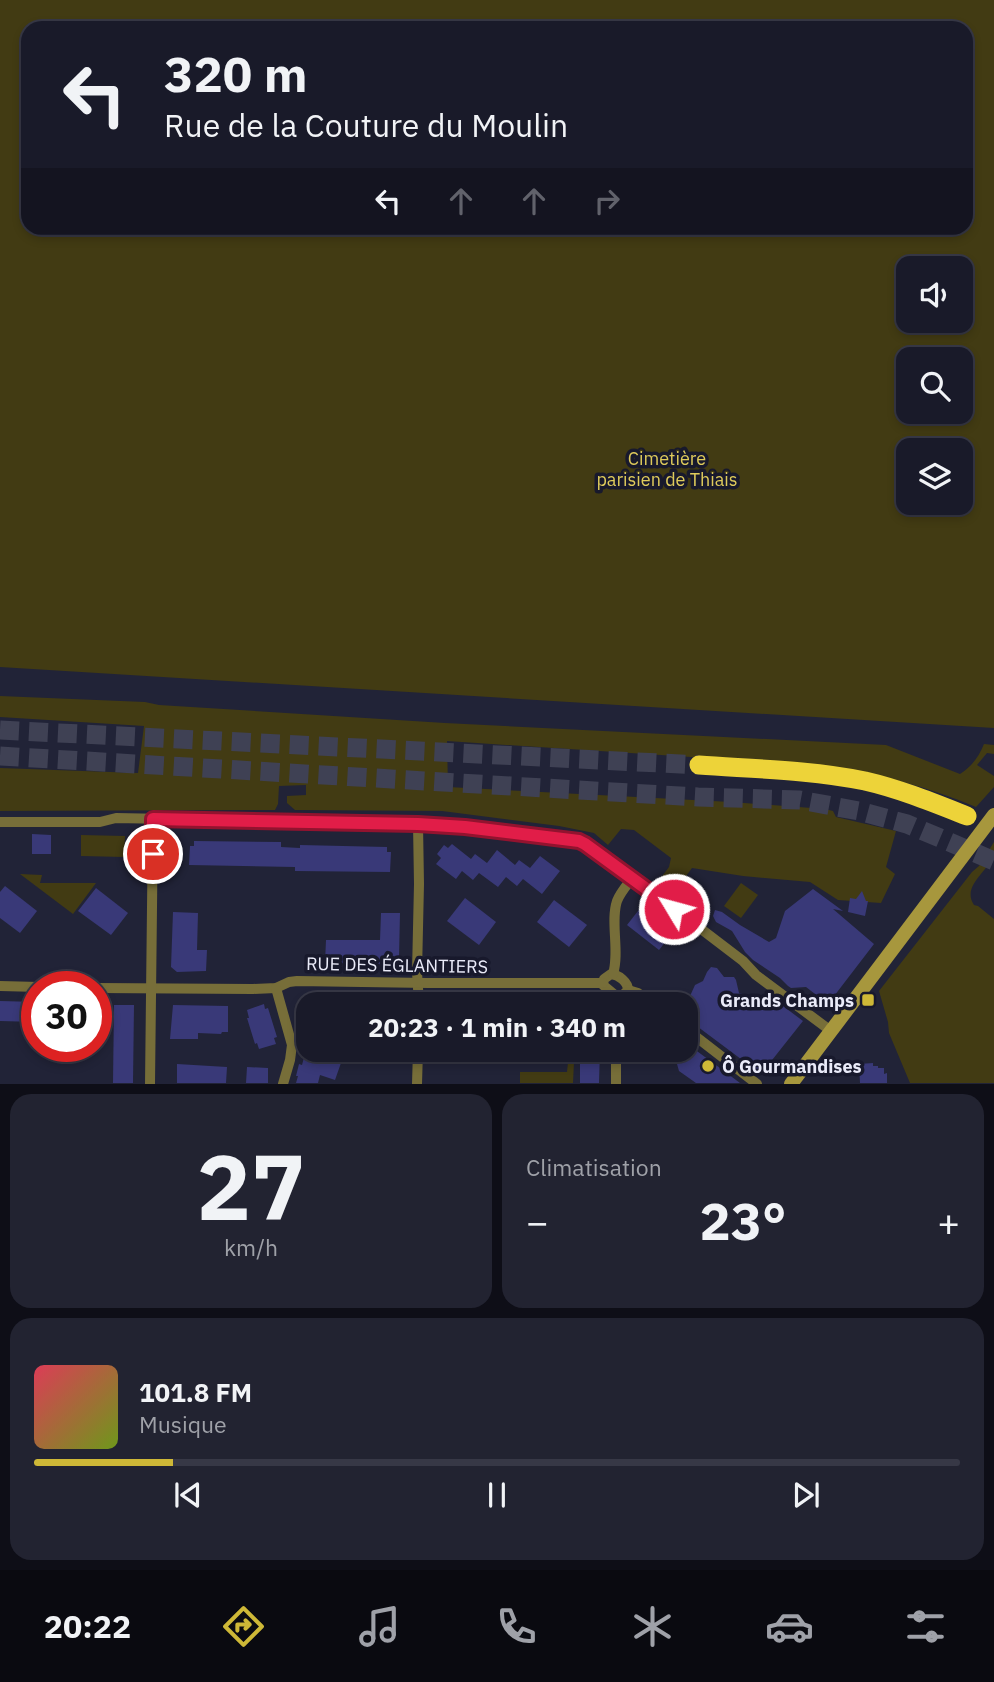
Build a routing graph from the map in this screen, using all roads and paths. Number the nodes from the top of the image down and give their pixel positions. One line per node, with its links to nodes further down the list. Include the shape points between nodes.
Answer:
1 (699, 765): 3 (highway, via 867,782)
2 (994, 815): 20 (main road)
3 (967, 816)
4 (153, 819): 5 (street); 6 (street); 14 (street)
5 (0, 821)
6 (418, 824): 7 (street, via 579,841); 9 (street)
7 (632, 877): 8 (street, via 616,904); 20 (street)
8 (613, 974): 10 (street); 16 (street)
9 (417, 982): 10 (street, RUE DES ÉGLANTIERS); 15 (street, RUE DES ÉGLANTIERS, via 297,981); 17 (street)
10 (603, 983): 18 (street)
11 (0, 986): 12 (street)
12 (21, 987)
13 (112, 988): 14 (street, RUE DES ÉGLANTIERS)
14 (151, 988): 15 (street, RUE DES ÉGLANTIERS); 24 (street)
15 (276, 988): 25 (street, via 292,1045)
16 (628, 990): 19 (street)
17 (418, 992)
18 (609, 992)
19 (636, 992)
20 (831, 1031): 29 (main road)
21 (698, 1038): 28 (street)
22 (417, 1062): 26 (street)
23 (616, 1062): 27 (street)
24 (150, 1083)
25 (283, 1083)
26 (416, 1083)
27 (616, 1083)
28 (757, 1083)
29 (791, 1083)

